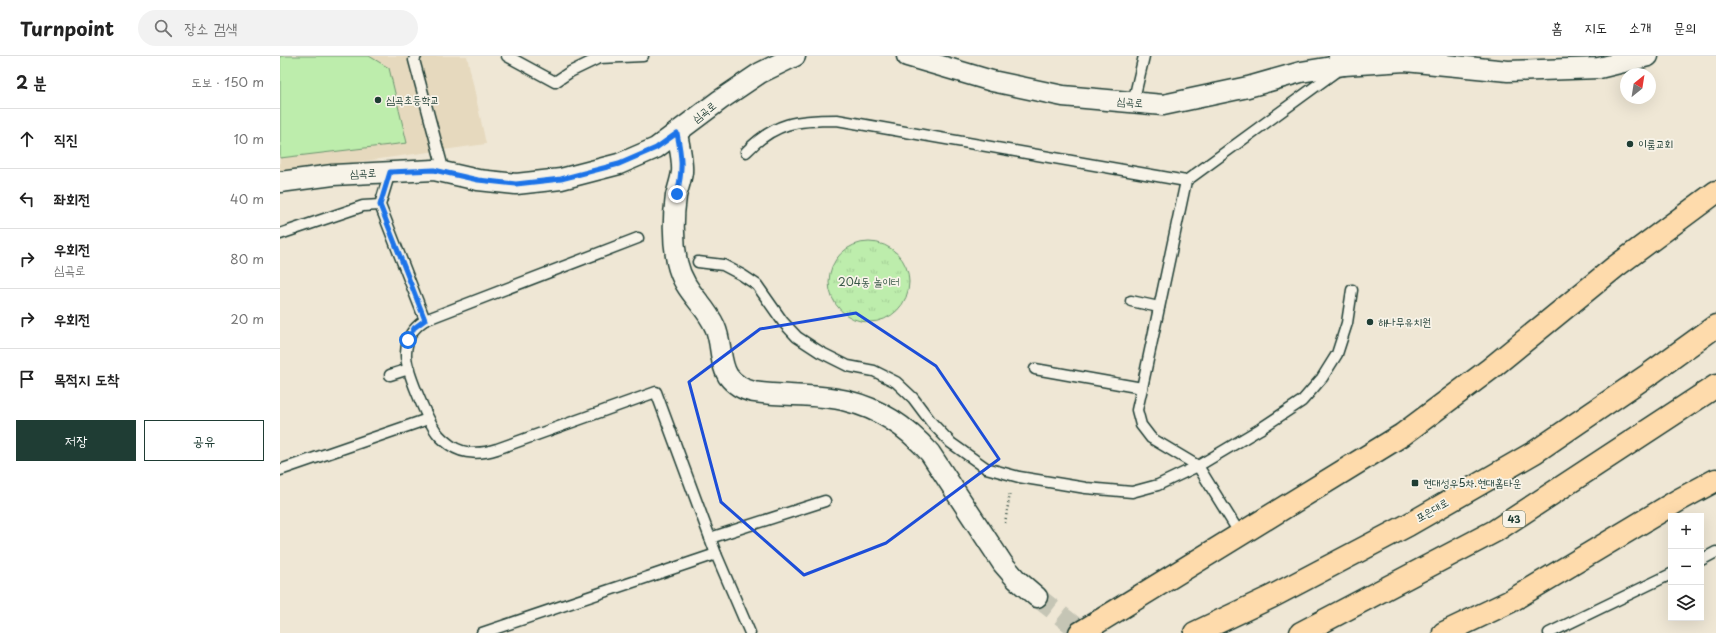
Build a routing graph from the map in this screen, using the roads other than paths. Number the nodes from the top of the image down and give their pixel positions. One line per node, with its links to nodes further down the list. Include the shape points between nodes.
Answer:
1 (416, 56): 14 (lane, via 414,60)
2 (507, 56): 8 (lane, via 555,82 599,58)
3 (643, 56): 8 (lane)
4 (796, 56): 11 (street, 심곡로, via 760,73)
5 (907, 56): 10 (street, 심곡로, via 986,80 1063,96)
6 (1144, 56): 10 (lane)
7 (1648, 56): 9 (street, 심곡로, via 1599,68 1508,71 1405,61)
8 (624, 57)
9 (1342, 61): 10 (street, 심곡로, via 1248,87 1163,105); 15 (lane)
10 (1133, 103)
11 (677, 133): 14 (street, 심곡로, via 656,148 619,164 561,179 516,184 478,180); 43 (street, via 682,156 682,173 674,215 677,262 683,281 715,326 728,376 737,385 753,392 834,398 872,409 894,420 930,453 1003,564)
12 (746, 152): 15 (lane, via 760,138 795,122 837,120)
13 (390, 172): 14 (street, 심곡로); 16 (street, 심곡로, via 333,175); 18 (lane)
14 (444, 172)
15 (1186, 181): 24 (lane)
16 (280, 182)
17 (1716, 192): 37 (main road, via 1615,267 1490,369 1402,435)
18 (380, 205): 19 (lane, via 363,206); 25 (lane)
19 (280, 234)
20 (638, 238): 25 (lane)
21 (698, 262): 33 (lane, via 722,265 757,286 797,337 820,352 848,366 874,371 896,382 951,443 986,468 1019,477 1086,488 1132,492 1158,485)
22 (1352, 290): 33 (lane, via 1347,323 1337,354 1322,378 1302,401)
23 (1131, 301): 24 (lane)
24 (1159, 307): 31 (lane)
25 (425, 320): 27 (lane, via 414,328 408,340 406,354)
26 (1716, 326): 47 (main road, 포은대로, via 1528,456 1401,528 1271,597)
27 (409, 369): 29 (lane); 32 (lane)
28 (1035, 369): 31 (lane)
29 (390, 375)
30 (1716, 386): 48 (main road, 43, via 1495,531)
31 (1142, 388): 33 (lane, via 1137,410 1141,425 1151,438)
32 (428, 419): 34 (lane); 38 (lane, via 437,434 451,446 466,452 482,454 656,392)
33 (1198, 466): 37 (lane)
34 (280, 470)
35 (1716, 480): 49 (main road, via 1509,602)
36 (825, 501): 38 (lane)
37 (1240, 534): 46 (main road)
38 (710, 538): 40 (lane)
39 (1716, 552): 41 (lane)
40 (716, 554): 44 (lane); 45 (lane)
41 (1704, 558)
42 (1668, 575): 50 (lane)
43 (1037, 598)
44 (482, 633)
45 (750, 633)
46 (1080, 633)
47 (1196, 633)
48 (1301, 633)
49 (1444, 633)
50 (1549, 633)

